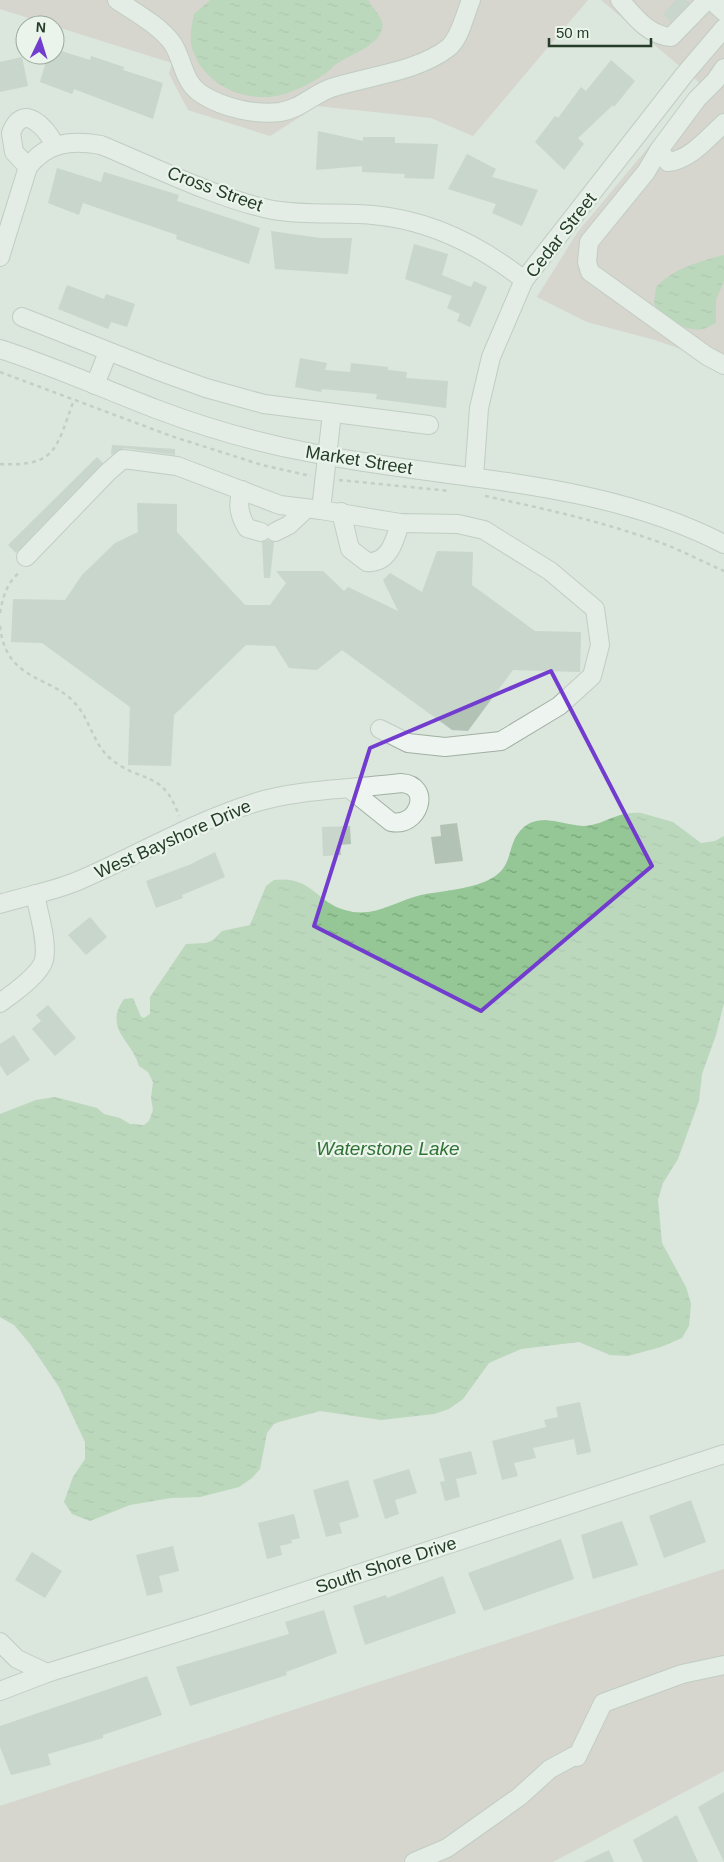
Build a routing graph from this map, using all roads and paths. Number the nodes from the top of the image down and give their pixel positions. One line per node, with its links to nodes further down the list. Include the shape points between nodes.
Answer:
1 (117, 0): 2 (street, via 165,34 174,46 187,80 201,94 220,104 278,112 299,107 318,93 332,88 394,72 438,55 451,46)
2 (471, 0)
3 (620, 0): 4 (street, via 646,28 658,36 671,37)
4 (706, 0)
5 (711, 0): 6 (street)
6 (724, 12)
7 (724, 28): 14 (street, Cedar Street)
8 (724, 68): 11 (street, via 696,99)
9 (724, 123): 11 (street, via 695,149 675,161 668,162)
10 (55, 145): 12 (street, Cross Street, via 37,155); 12 (street, via 46,129 33,119 18,122 11,133 14,152); 14 (street, Cross Street, via 78,141 101,145 238,201 267,208 372,215 432,227 466,242)
11 (659, 150): 18 (street, via 646,172 589,242 587,262 590,272)
12 (28, 167): 13 (street, Cross Street)
13 (0, 257)
14 (524, 280): 25 (street, Cedar Street, via 491,357 479,408)
15 (22, 317): 17 (street)
16 (0, 349): 19 (street, Market Street)
17 (108, 352): 19 (street); 21 (street, via 206,388 264,404)
18 (724, 365)
19 (95, 385): 23 (street, Market Street, via 238,436)
20 (74, 400): 24 (path, via 50,453 40,461 25,465)
21 (332, 412): 22 (street); 23 (street)
22 (429, 425)
23 (327, 456): 25 (street, Market Street); 27 (street)
24 (0, 464)
25 (474, 477): 30 (street, Market Street, via 603,499 659,516)
26 (242, 490): 27 (street, via 280,505); 27 (street, via 238,500 247,528 268,532 289,525); 31 (street, via 177,466 123,459)
27 (313, 510): 28 (street)
28 (341, 512): 29 (street); 29 (street, via 350,549 367,562 381,560 386,555)
29 (400, 523): 34 (street, via 458,524 484,530 550,571 595,609 600,645 592,676 559,706 501,742 445,747 408,743)
30 (724, 544)
31 (26, 557): 32 (path, via 27,566 14,576 4,592)
32 (0, 613)
33 (0, 626): 36 (path, via 15,663 80,708 93,736 108,757 121,767 160,783 172,799)
34 (380, 729)
35 (350, 789): 36 (street, West Bayshore Drive, via 256,802)
36 (184, 832): 37 (street, West Bayshore Drive, via 79,880)
37 (35, 894): 38 (street, West Bayshore Drive); 39 (street, via 44,960 38,970)
38 (0, 904)
39 (0, 1004)
40 (724, 1454): 43 (street, South Shore Drive)
41 (0, 1642): 43 (street, via 17,1659)
42 (724, 1664): 45 (street, via 682,1674 603,1704 577,1757 550,1769 447,1848)
43 (47, 1673): 44 (street, South Shore Drive)
44 (0, 1691)
45 (414, 1862)

